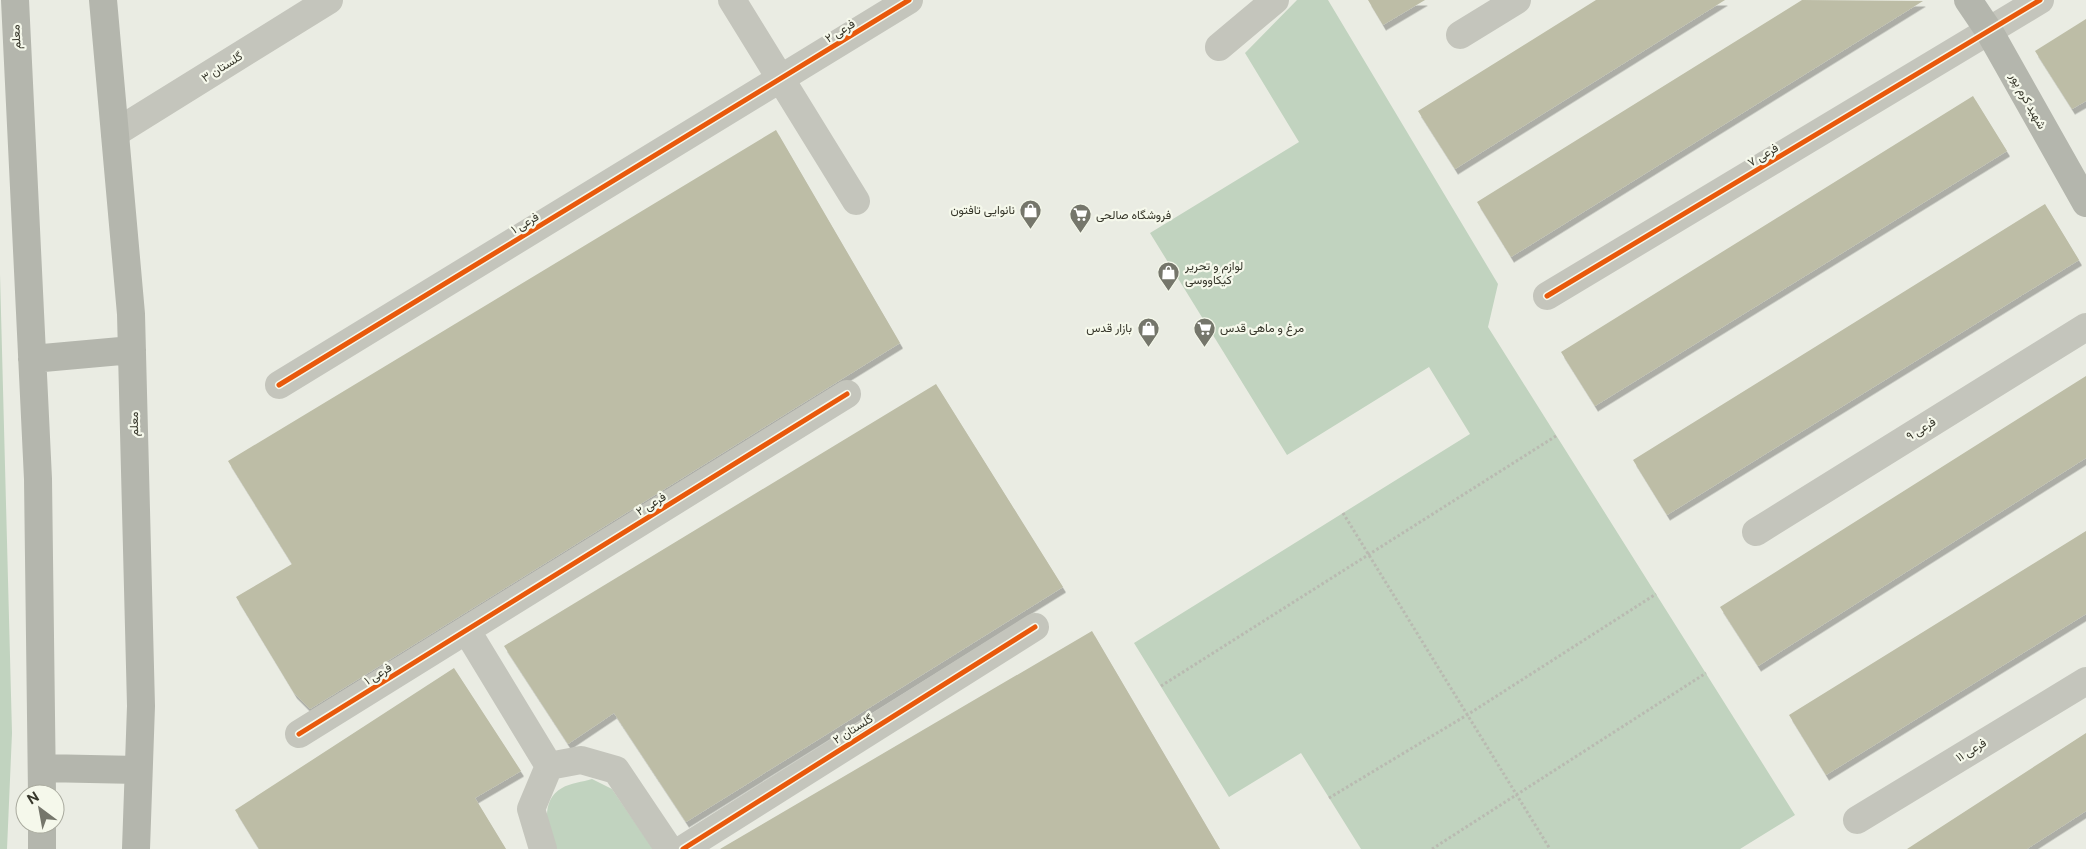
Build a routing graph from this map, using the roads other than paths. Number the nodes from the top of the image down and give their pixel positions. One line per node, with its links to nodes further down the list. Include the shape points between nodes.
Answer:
1 (15, 0): 20 (main road, معلم)
2 (103, 0): 14 (main road, معلم)
3 (329, 0): 14 (street, گلستان ۳)
4 (732, 0): 13 (street)
5 (909, 0): 13 (street, فرعی ۲)
6 (1276, 0): 12 (street)
7 (1518, 0): 11 (street)
8 (1968, 0): 10 (main road, شهید کرم پور)
9 (2040, 0): 10 (street, فرعی ۷)
10 (1989, 31): 16 (main road, شهید کرم پور); 17 (street, فرعی ۷)
11 (1460, 35)
12 (1219, 47)
13 (781, 79): 15 (street); 21 (street, فرعی ۱)
14 (115, 133): 19 (main road, معلم)
15 (856, 201)
16 (2086, 204)
17 (1547, 296)
18 (2086, 327): 23 (street, فرعی ۹)
19 (132, 350): 20 (main road); 29 (main road, معلم, via 140,706)
20 (32, 359): 30 (main road, معلم, via 38,479)
21 (278, 385)
22 (847, 394): 25 (street, فرعی ۲)
23 (1756, 532)
24 (1035, 627): 37 (street, گلستان ۲)
25 (467, 631): 27 (street, فرعی ۱); 28 (street)
26 (2086, 681): 31 (street, فرعی ۱۱)
27 (299, 734)
28 (548, 766): 35 (street, via 531,809); 36 (street, via 581,760 616,770)
29 (138, 770): 30 (main road); 34 (main road, معلم)
30 (42, 781)
31 (1856, 820)
32 (42, 834): 33 (main road)
33 (42, 849)
34 (136, 849)
35 (543, 849)
36 (669, 849)
37 (683, 849)

